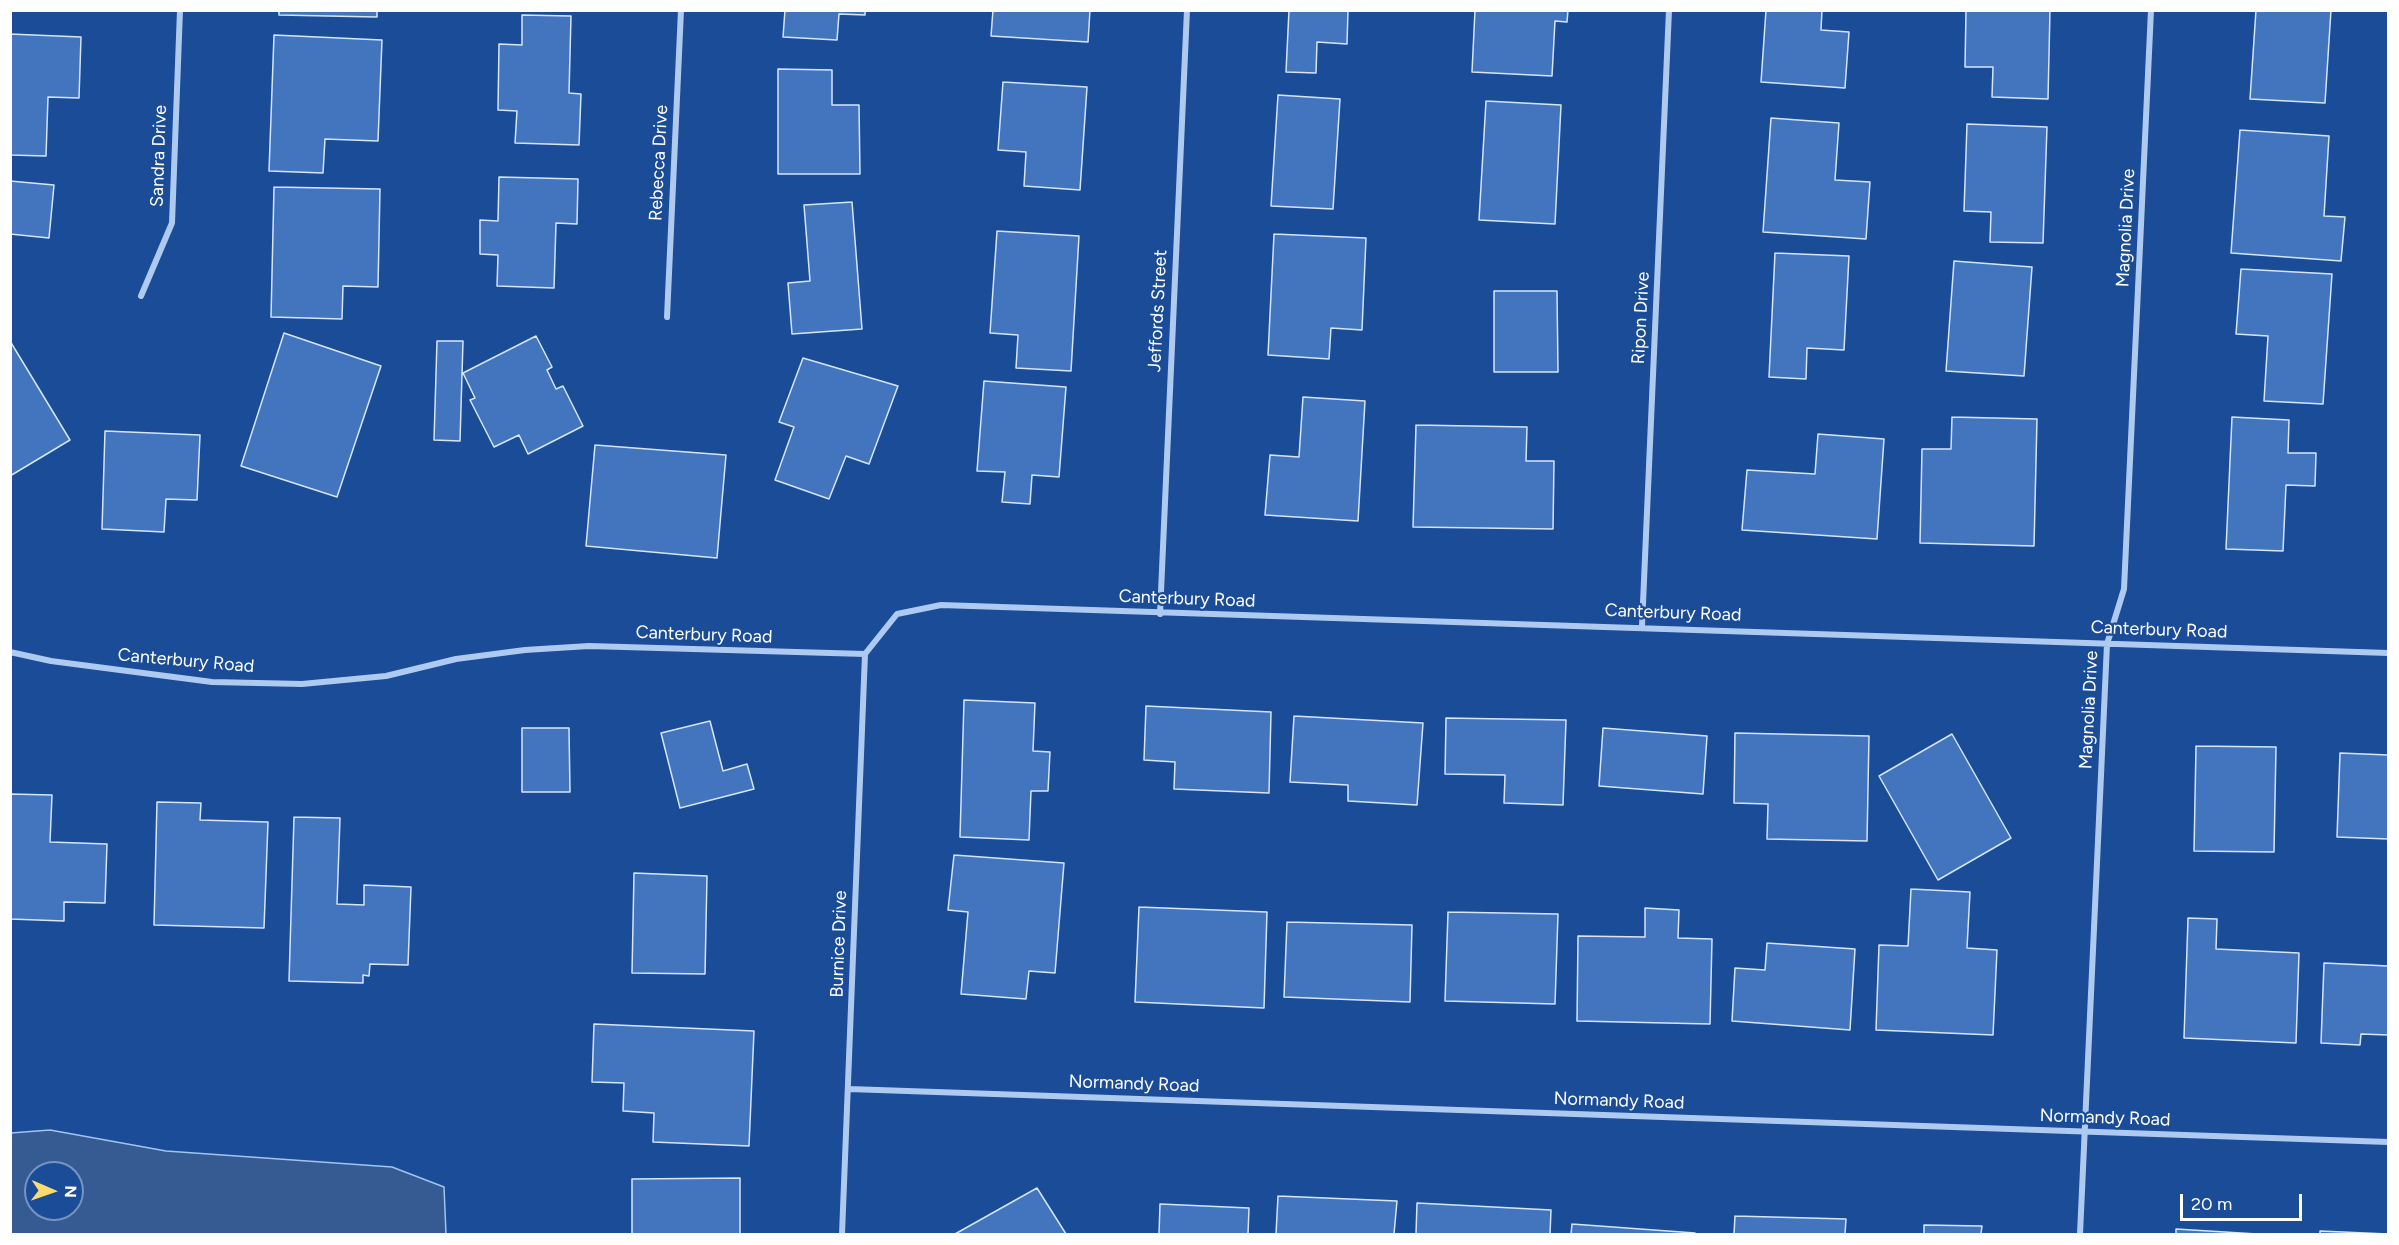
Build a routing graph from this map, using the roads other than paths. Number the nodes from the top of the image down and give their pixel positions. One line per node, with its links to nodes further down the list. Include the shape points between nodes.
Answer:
1 (180, 10): 6 (street, Sandra Drive, via 172,223)
2 (681, 10): 7 (street, Rebecca Drive)
3 (1187, 10): 8 (street, Jeffords Street)
4 (1669, 10): 9 (street, Ripon Drive)
5 (2151, 10): 10 (street, Magnolia Drive, via 2124,589)
6 (141, 296)
7 (667, 317)
8 (1160, 614): 9 (street, Canterbury Road); 13 (street, Canterbury Road, via 941,605 897,614)
9 (1642, 626): 10 (street, Canterbury Road)
10 (2107, 644): 12 (street, Canterbury Road); 15 (street, Magnolia Drive)
11 (10, 652): 13 (street, Canterbury Road, via 212,682 302,684 386,676 456,659 589,646)
12 (2388, 652)
13 (865, 654): 14 (street, Burnice Drive)
14 (849, 1089): 15 (street, Normandy Road); 17 (street, Burnice Drive)
15 (2084, 1132): 16 (street, Normandy Road); 18 (street, Magnolia Drive)
16 (2388, 1142)
17 (842, 1234)
18 (2080, 1234)

